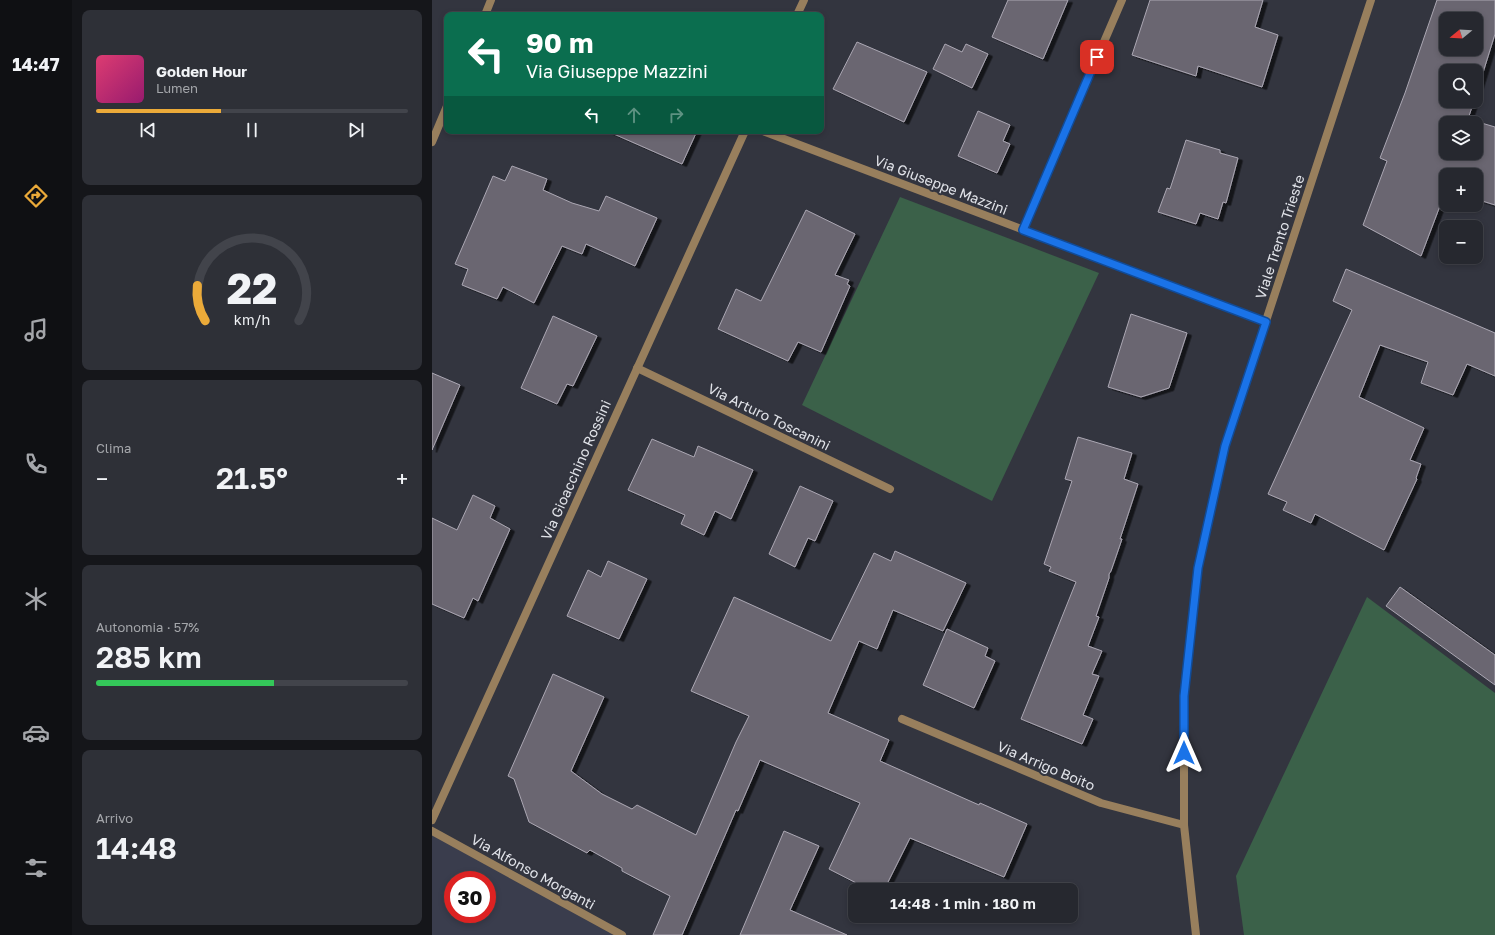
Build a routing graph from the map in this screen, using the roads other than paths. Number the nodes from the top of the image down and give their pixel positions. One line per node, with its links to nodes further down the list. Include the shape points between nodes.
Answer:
1 (492, 0): 5 (street)
2 (804, 0): 6 (street)
3 (1122, 0): 11 (street)
4 (1371, 0): 12 (street, Viale Trento Trieste)
5 (486, 12)
6 (798, 12)
7 (444, 113): 10 (street)
8 (744, 134): 13 (street, Via Gioacchino Rossini)
9 (771, 134): 11 (street, Via Giuseppe Mazzini)
10 (432, 142)
11 (1023, 230): 12 (street, Via Giuseppe Mazzini)
12 (1266, 322): 17 (street, Viale Trento Trieste, via 1225,446 1198,568 1184,696)
13 (637, 368): 14 (street, Via Arturo Toscanini); 16 (street, Via Gioacchino Rossini)
14 (890, 489)
15 (902, 718): 17 (street, Via Arrigo Boito, via 1100,803)
16 (432, 820)
17 (1184, 825): 20 (street, Viale Trento Trieste)
18 (432, 831): 19 (street, Via Alfonso Morganti)
19 (622, 935)
20 (1196, 935)

